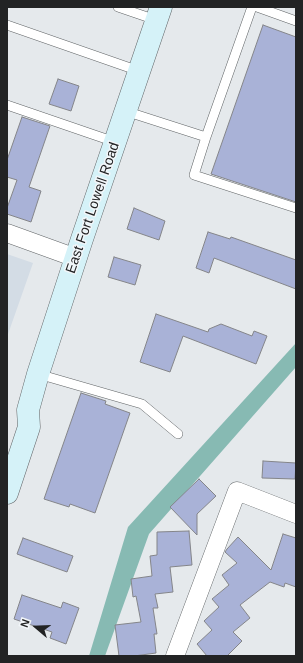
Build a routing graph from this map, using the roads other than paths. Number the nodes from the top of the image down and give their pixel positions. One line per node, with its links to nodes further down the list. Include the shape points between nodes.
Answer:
1 (118, 7): 4 (lane)
2 (252, 7): 10 (lane)
3 (257, 7): 5 (lane)
4 (158, 13): 7 (main road, East Fort Lowell Road)
5 (296, 21)
6 (7, 25): 7 (lane)
7 (139, 70): 9 (main road, East Fort Lowell Road)
8 (7, 105): 11 (lane)
9 (125, 111): 10 (lane); 11 (main road, East Fort Lowell Road)
10 (206, 137): 12 (lane, via 194,175)
11 (115, 142): 14 (main road, East Fort Lowell Road)
12 (296, 208)
13 (7, 234): 14 (street)
14 (76, 258): 15 (main road, East Fort Lowell Road)
15 (38, 374): 16 (main road, East Fort Lowell Road); 17 (lane, via 142,404)
16 (28, 410): 18 (main road, East Fort Lowell Road, via 14,426); 19 (main road, East Fort Lowell Road, via 29,427)
17 (178, 434)
18 (7, 446)
19 (7, 493)
20 (296, 514): 21 (street, via 237,491)
21 (175, 656)

